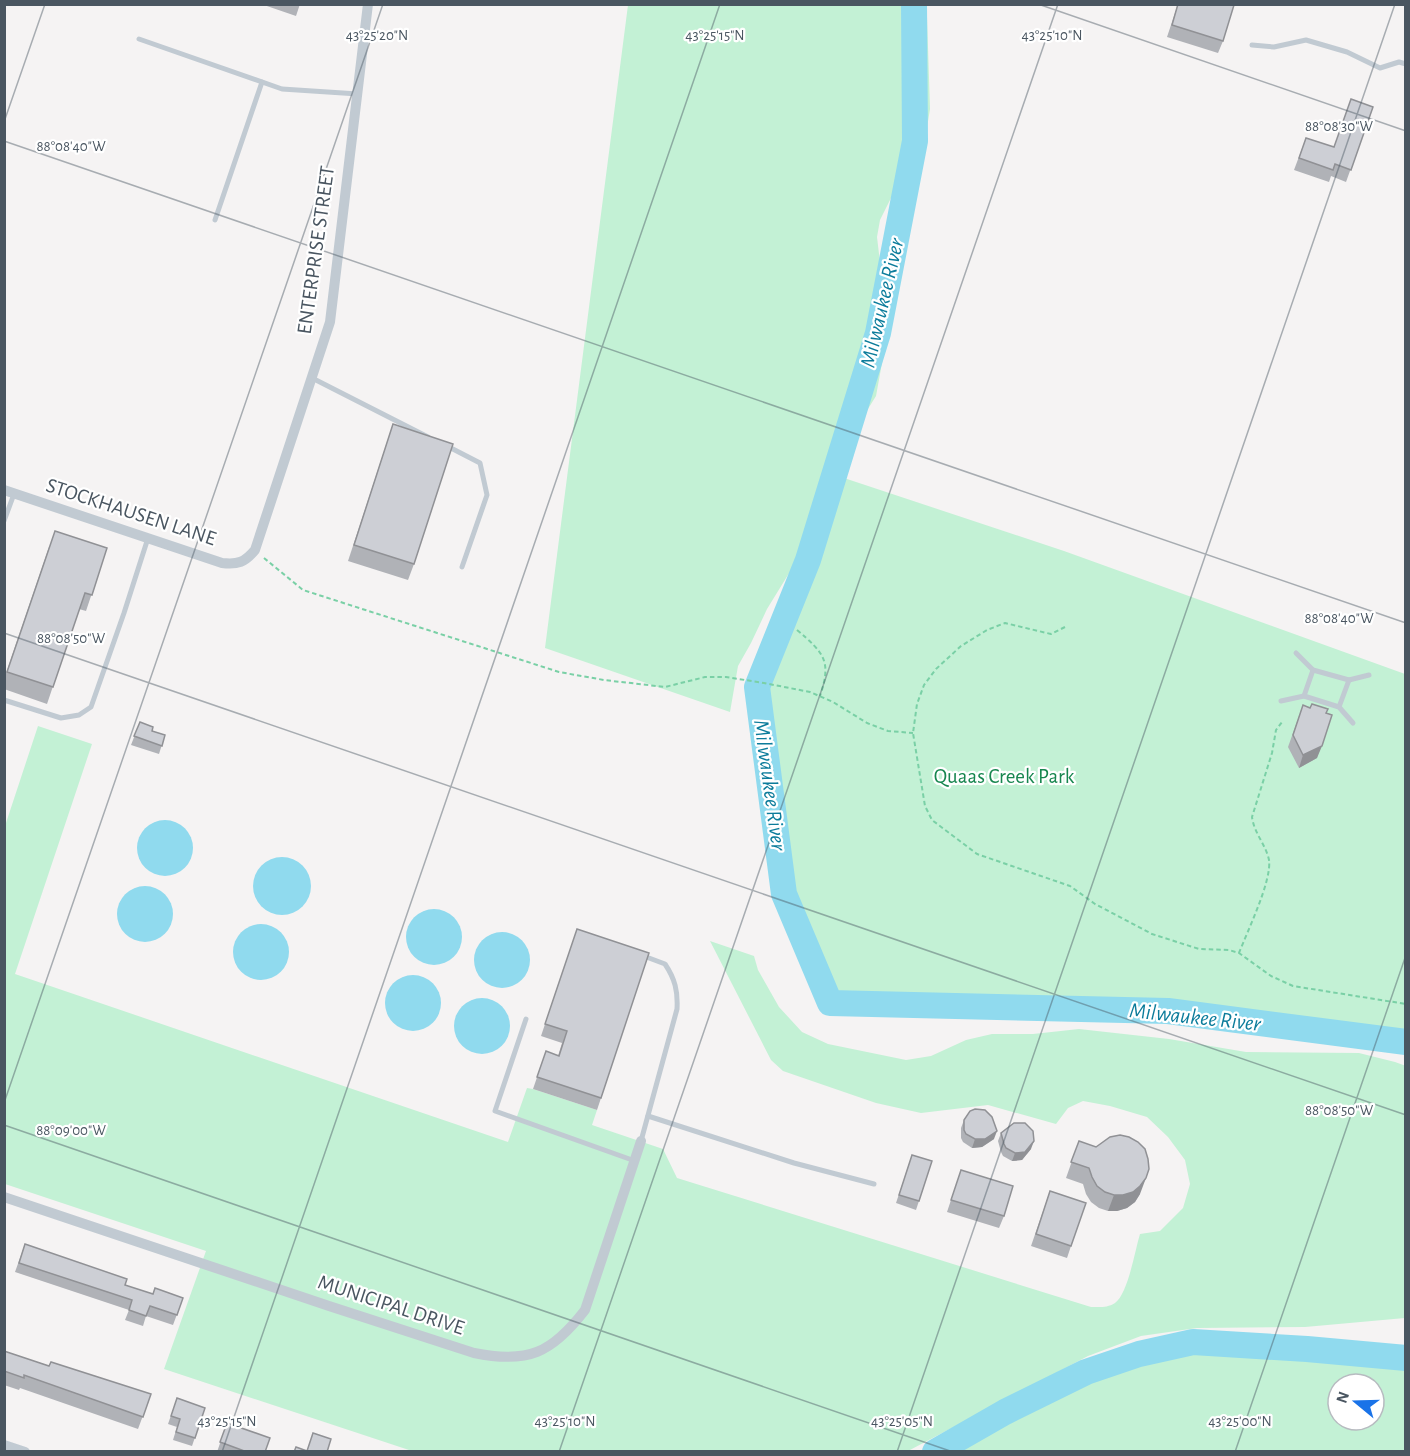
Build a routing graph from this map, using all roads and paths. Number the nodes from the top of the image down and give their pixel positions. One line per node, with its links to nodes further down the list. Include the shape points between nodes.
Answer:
1 (368, 4): 6 (street, ENTERPRISE STREET)
2 (139, 39): 5 (lane)
3 (1252, 45): 4 (lane, via 1274,47 1306,40 1347,52 1380,68 1399,62)
4 (1406, 64)
5 (262, 82): 6 (lane, via 282,89); 7 (lane)
6 (358, 94): 8 (street, ENTERPRISE STREET, via 330,322)
7 (214, 220)
8 (312, 378): 12 (street, ENTERPRISE STREET); 14 (lane, via 480,463 487,495)
9 (9, 492): 10 (lane); 11 (street, STOCKHAUSEN LANE)
10 (4, 521)
11 (148, 538): 13 (street, STOCKHAUSEN LANE, via 222,563 235,565); 23 (lane, via 92,707 79,715 61,718)
12 (255, 550): 13 (street, ENTERPRISE STREET); 21 (path, via 303,590 560,672 665,687 705,677 726,677)
13 (246, 561)
14 (462, 567)
15 (1065, 627): 28 (path, via 1050,634 1005,623 962,646 924,685)
16 (797, 630): 21 (path, via 817,649 826,665 827,676)
17 (1296, 653): 18 (lane)
18 (1313, 670): 20 (lane); 22 (lane)
19 (1369, 675): 20 (lane)
20 (1348, 680): 25 (lane)
21 (820, 696): 28 (path, via 867,723 888,731)
22 (1304, 696): 24 (lane); 25 (lane)
23 (4, 700)
24 (1281, 701)
25 (1340, 707): 27 (lane)
26 (1282, 722): 30 (path, via 1276,730 1252,817 1268,855 1268,875)
27 (1353, 723)
28 (913, 733): 30 (path, via 925,807 932,820 977,854 1070,886 1152,934 1199,949)
29 (633, 953): 33 (lane, via 665,964 677,985 677,1009)
30 (1239, 953): 31 (path, via 1293,987)
31 (1406, 1004)
32 (526, 1019): 35 (lane, via 495,1111)
33 (648, 1116): 34 (lane); 36 (lane)
34 (641, 1142): 35 (street, MUNICIPAL DRIVE)
35 (635, 1161): 37 (street, MUNICIPAL DRIVE, via 585,1310 554,1343 521,1357 474,1353)
36 (874, 1184)
37 (4, 1197)
38 (4, 1445): 39 (street)
39 (25, 1452)
40 (1306, 1452): 41 (path)
41 (1316, 1452)

